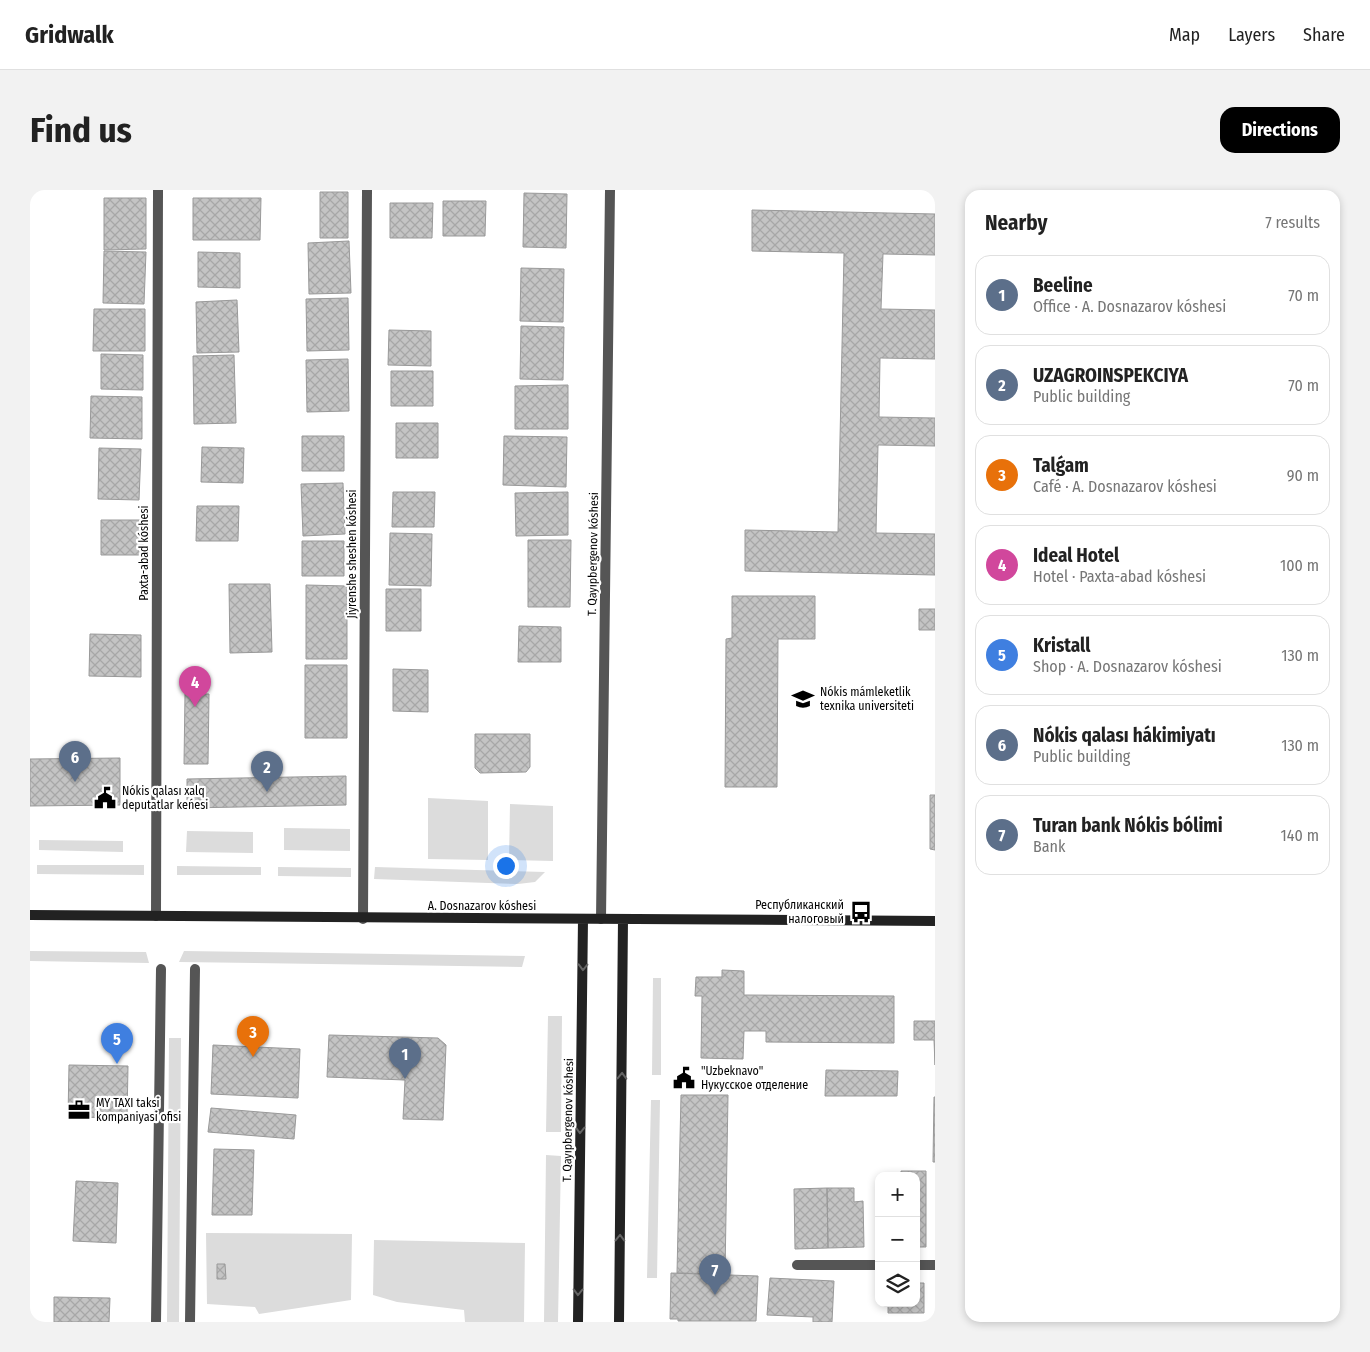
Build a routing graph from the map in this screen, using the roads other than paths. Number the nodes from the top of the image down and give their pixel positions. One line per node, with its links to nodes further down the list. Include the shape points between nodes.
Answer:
1 (158, 190): 5 (street, Paxta-abad kóshesi)
2 (367, 190): 7 (street, Jiyrenshe sheshen kóshesi)
3 (610, 190): 6 (street, T. Qayıpbergenov kóshesi)
4 (30, 915): 5 (main road, A. Dosnazarov kóshesi)
5 (156, 916): 7 (main road, A. Dosnazarov kóshesi)
6 (601, 918): 8 (main road, A. Dosnazarov kóshesi); 9 (main road, A. Dosnazarov kóshesi)
7 (363, 919): 8 (main road, A. Dosnazarov kóshesi)
8 (583, 919): 19 (main road, T. Qayıpbergenov kóshesi, one-way to 19)
9 (623, 919): 10 (main road, A. Dosnazarov kóshesi); 20 (main road, one-way to 9)
10 (935, 921)
11 (161, 969): 17 (street)
12 (195, 969): 18 (street)
13 (797, 1265): 14 (street)
14 (875, 1265)
15 (920, 1265): 16 (street)
16 (935, 1265)
17 (156, 1322)
18 (190, 1322)
19 (578, 1322)
20 (619, 1322)

